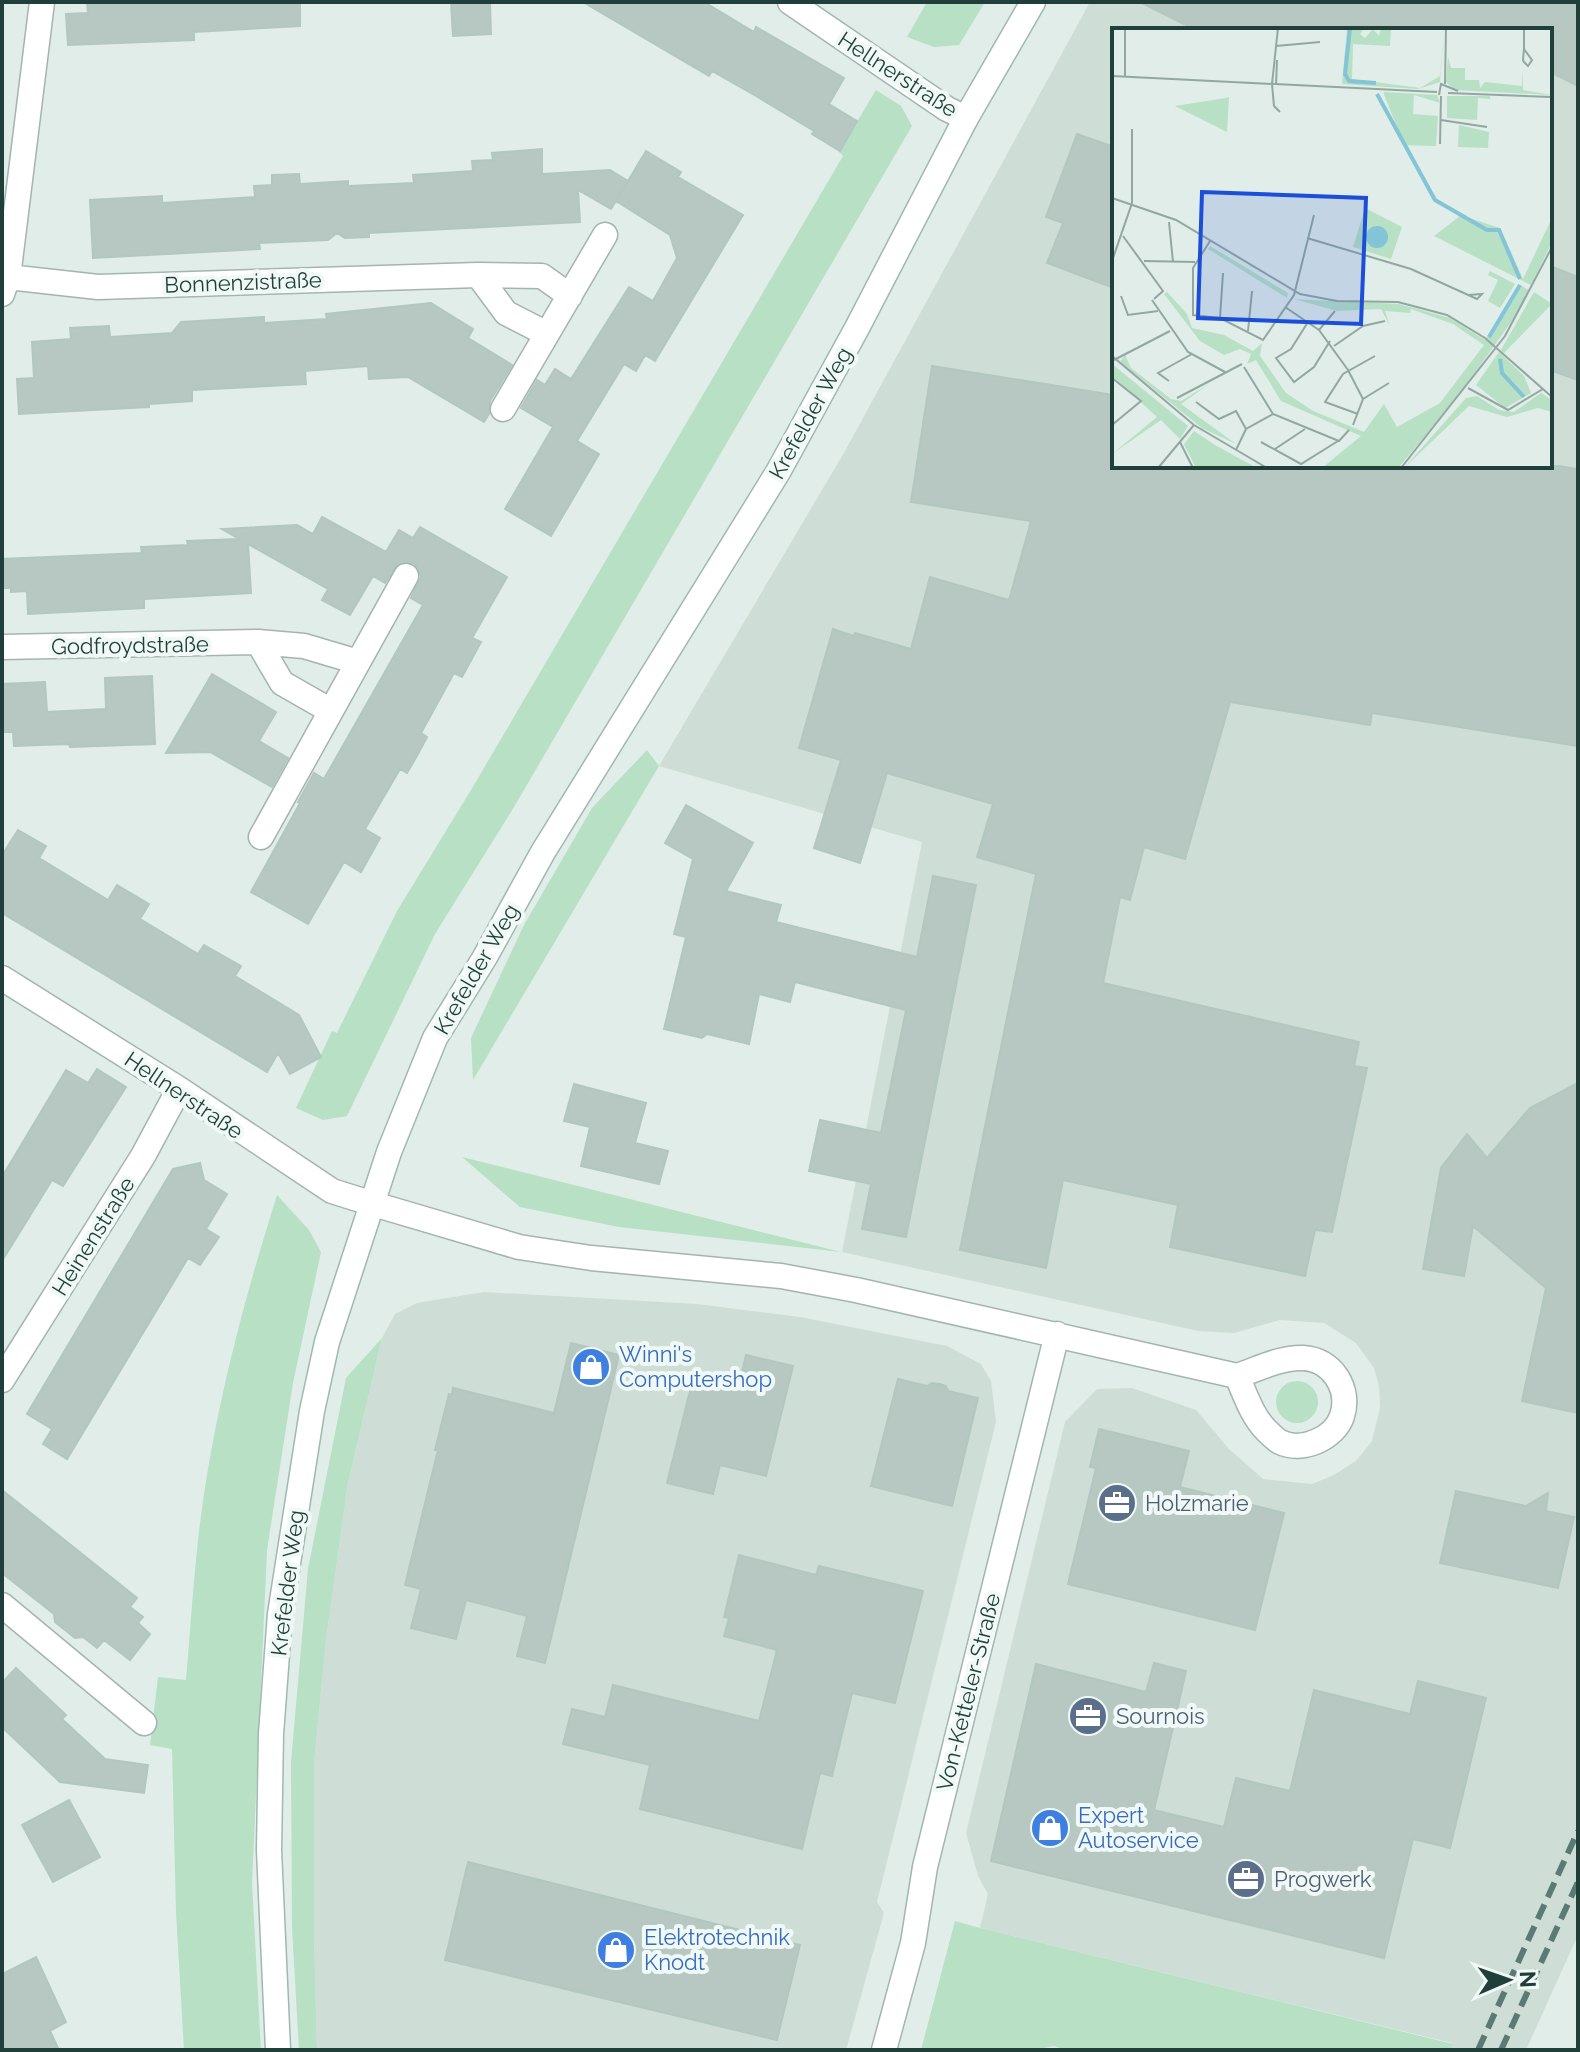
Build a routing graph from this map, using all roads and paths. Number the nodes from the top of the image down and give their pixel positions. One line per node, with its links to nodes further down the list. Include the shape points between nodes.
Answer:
1 (42, 2): 7 (street)
2 (790, 2): 4 (street, Hellnerstraße)
3 (1033, 2): 4 (street, Krefelder Weg)
4 (966, 118): 19 (street, Krefelder Weg, via 778,472 543,852 435,1038)
5 (605, 235): 8 (street)
6 (478, 275): 7 (street, Bonnenzistraße); 8 (street, Bonnenzistraße, via 542,276); 9 (street, via 506,313)
7 (5, 286)
8 (570, 296): 9 (street)
9 (547, 334): 10 (street)
10 (503, 409)
11 (406, 576): 14 (street)
12 (258, 642): 13 (street, Godfroydstraße); 14 (street, Godfroydstraße, via 304,646); 15 (street, via 282,683)
13 (2, 647)
14 (358, 662): 15 (street)
15 (331, 711): 16 (street)
16 (261, 837)
17 (2, 978): 18 (street, Hellnerstraße)
18 (179, 1089): 19 (street, Hellnerstraße, via 332,1191); 22 (street, Heinenstraße, via 143,1156)
19 (370, 1203): 20 (street, via 534,1250 781,1276); 25 (street, Krefelder Weg, via 327,1342 280,1614 269,1850)
20 (1057, 1334): 21 (street); 26 (street, Von-Ketteler-Straße)
21 (1237, 1376): 21 (street, via 1264,1429 1281,1443 1300,1446 1319,1440 1342,1416 1345,1396 1337,1375 1323,1363 1285,1360)
22 (2, 1380)
23 (2, 1605): 24 (street)
24 (144, 1723)
25 (278, 2050)
26 (884, 2050)

